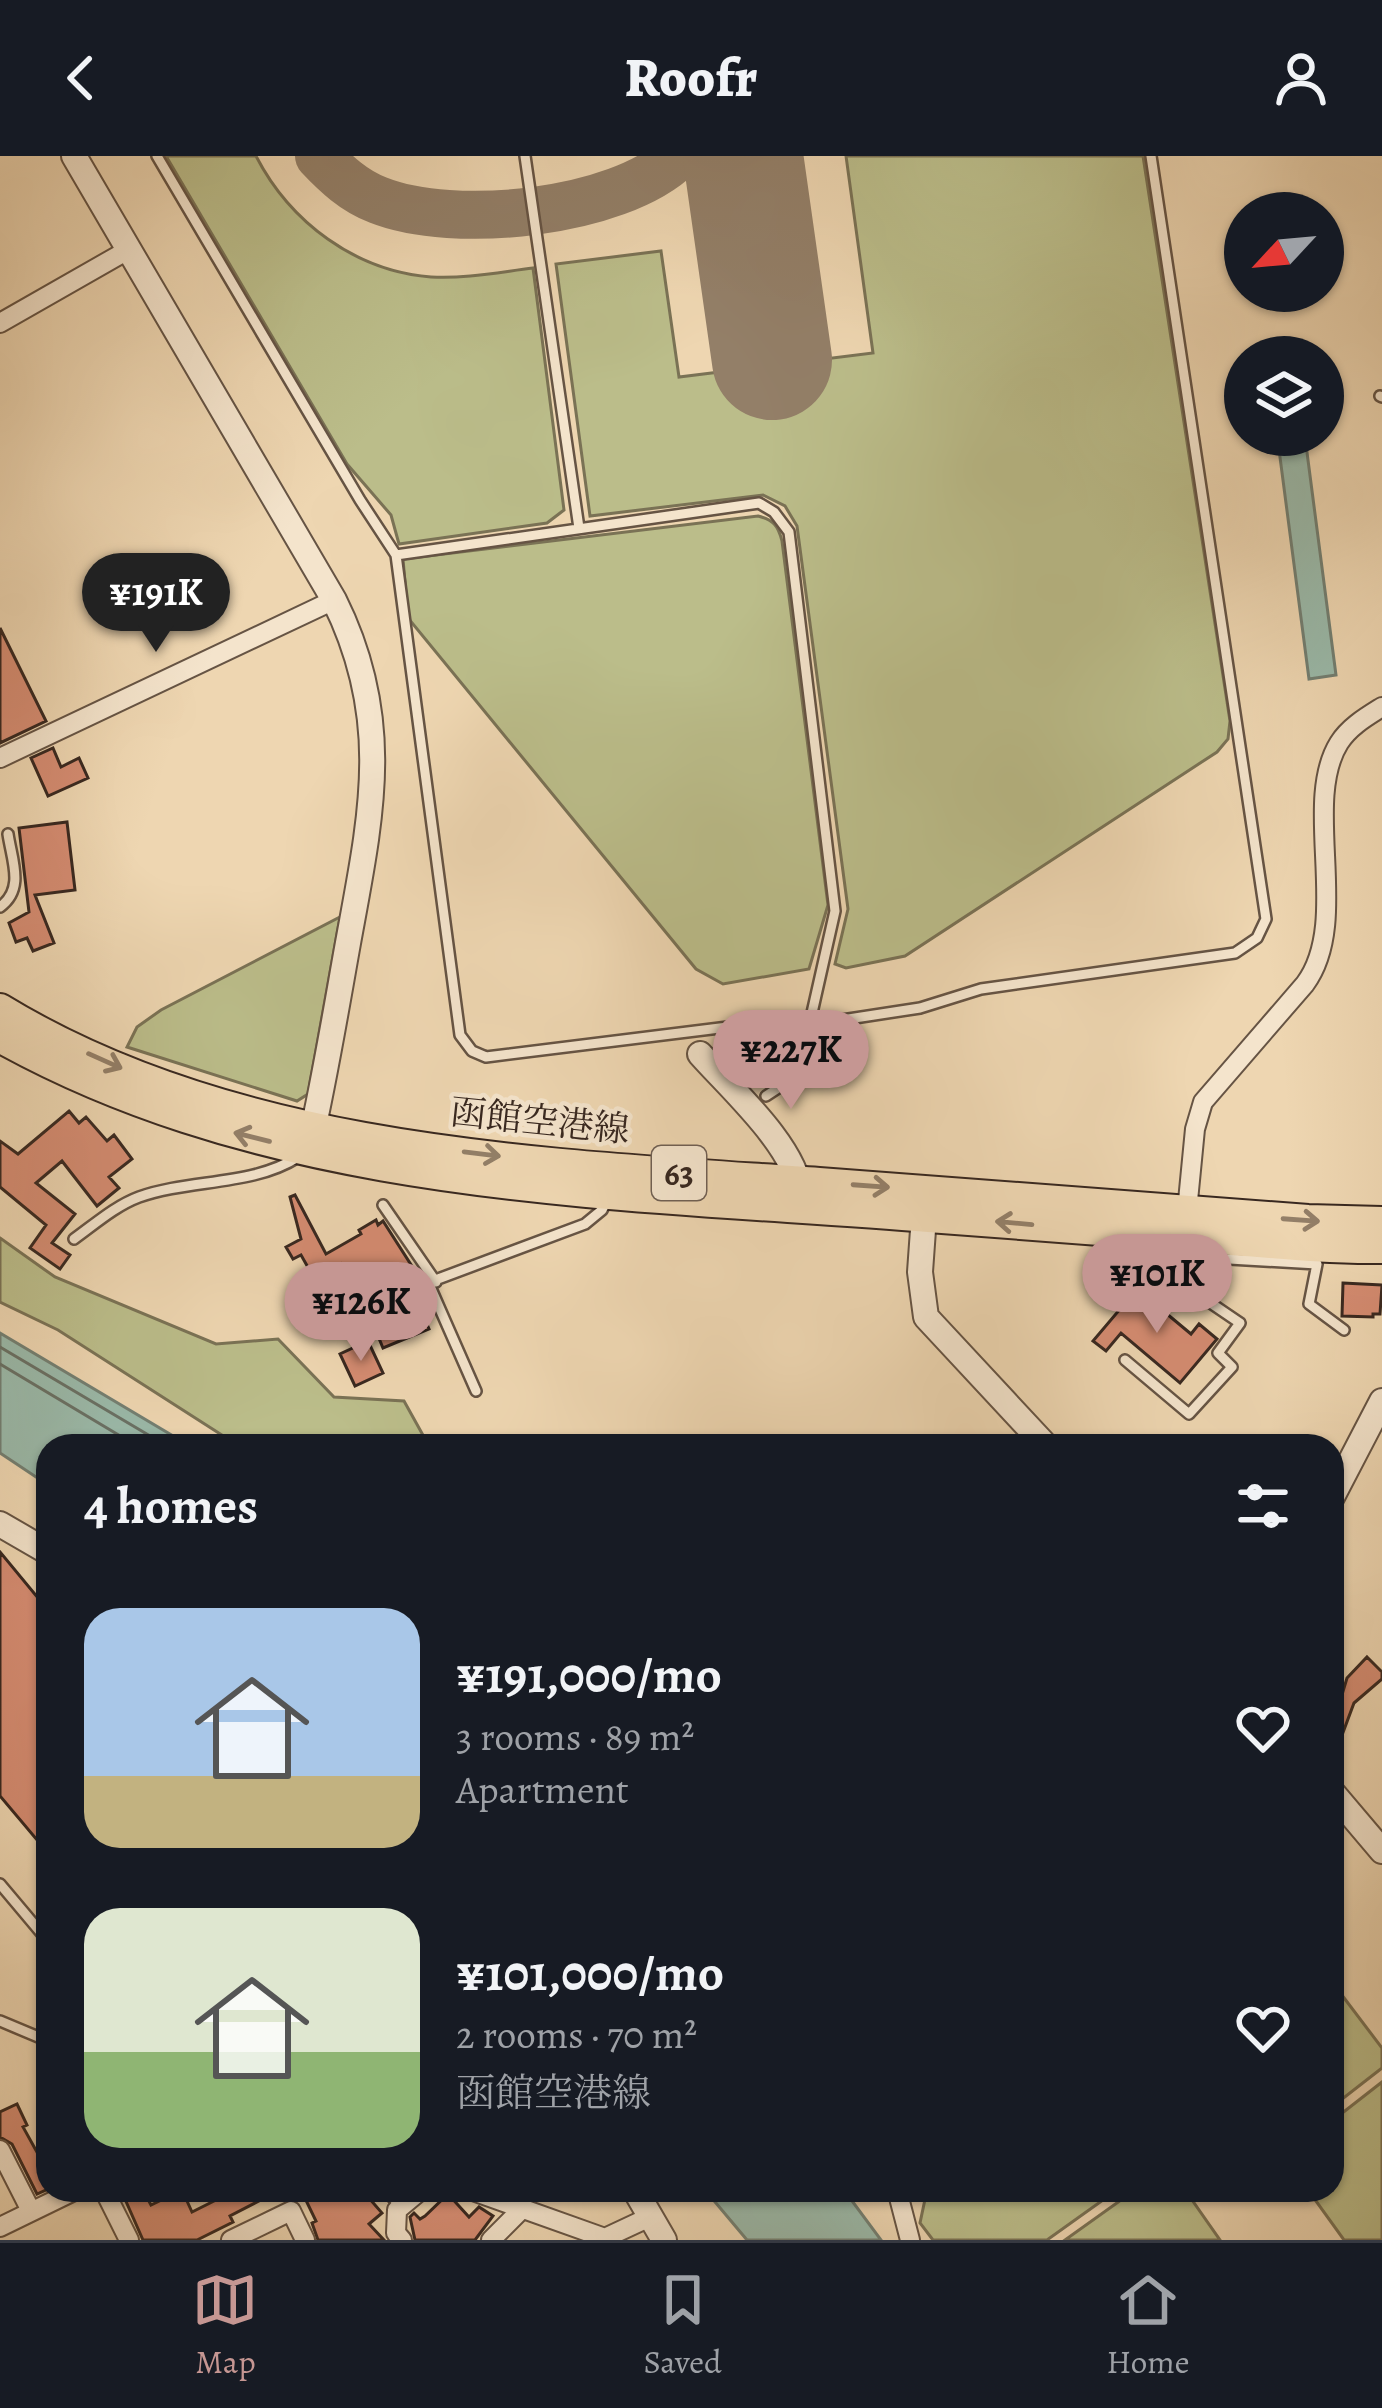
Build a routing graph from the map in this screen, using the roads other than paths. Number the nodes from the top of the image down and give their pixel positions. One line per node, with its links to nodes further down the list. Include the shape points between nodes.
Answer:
1 (74, 156): 5 (street)
2 (157, 156): 8 (lane)
3 (525, 156): 7 (lane)
4 (1151, 156): 15 (lane, via 1266,919 1257,938 1235,953 982,989)
5 (128, 250): 6 (street); 9 (street)
6 (0, 323)
7 (579, 528): 8 (lane); 15 (lane, via 759,503 788,532 835,911)
8 (396, 554): 15 (lane, via 460,1035 472,1051 486,1057 752,1024)
9 (334, 600): 11 (street); 19 (street, via 366,679 376,776)
10 (1382, 707): 25 (street, via 1343,737 1327,775 1319,962 1203,1102 1195,1130)
11 (0, 758)
12 (8, 834): 13 (lane, via 16,888)
13 (0, 908)
14 (0, 1009): 19 (main road, 函館空港線 / 63, one-way to 19, via 128,1071)
15 (809, 1025): 18 (lane, via 798,1075)
16 (0, 1037): 19 (main road, 函館空港線 / 63, one-way to 16, via 148,1106)
17 (700, 1054): 18 (street)
18 (757, 1102): 21 (street)
19 (311, 1139): 20 (main road, 函館空港線 / 63, via 439,1149); 26 (lane, via 268,1170 142,1196)
20 (613, 1181): 21 (main road, 函館空港線 / 63); 28 (lane, via 602,1210 585,1224)
21 (800, 1194): 22 (main road, 函館空港線 / 63)
22 (925, 1203): 25 (main road, 函館空港線 / 63); 34 (street, via 926,1317)
23 (383, 1205): 28 (lane)
24 (1382, 1222): 25 (main road, 函館空港線 / 63, one-way to 24)
25 (1195, 1229): 27 (main road, 函館空港線 / 63); 30 (lane, via 1317,1264 1309,1304); 31 (lane, via 1190,1289 1240,1322 1218,1353 1232,1367 1189,1414)
26 (74, 1239)
27 (1382, 1248)
28 (432, 1283): 29 (lane); 32 (lane)
29 (331, 1319)
30 (1344, 1330)
31 (1125, 1360)
32 (476, 1391)
33 (1379, 1415): 35 (street)
34 (1035, 1434)
35 (1344, 1476)
36 (0, 1523): 37 (street)
37 (36, 1545)
38 (1344, 1806): 39 (street)
39 (1382, 1851)
40 (0, 1884): 41 (lane)
41 (36, 1927)
42 (0, 2021): 43 (lane)
43 (36, 2036)
44 (0, 2150): 54 (street)
45 (51, 2202): 54 (street)
46 (110, 2202): 58 (street)
47 (396, 2202): 52 (lane)
48 (405, 2202): 52 (street)
49 (508, 2202): 53 (street)
50 (643, 2202): 55 (street)
51 (900, 2202): 64 (street)
52 (400, 2206): 61 (street)
53 (524, 2207): 57 (street); 62 (street)
54 (32, 2211): 56 (street)
55 (652, 2216): 57 (street); 63 (street)
56 (0, 2227)
57 (604, 2239)
58 (129, 2240)
59 (231, 2240): 60 (street, via 291,2211)
60 (305, 2240)
61 (402, 2240)
62 (491, 2240)
63 (664, 2240)
64 (910, 2240)

